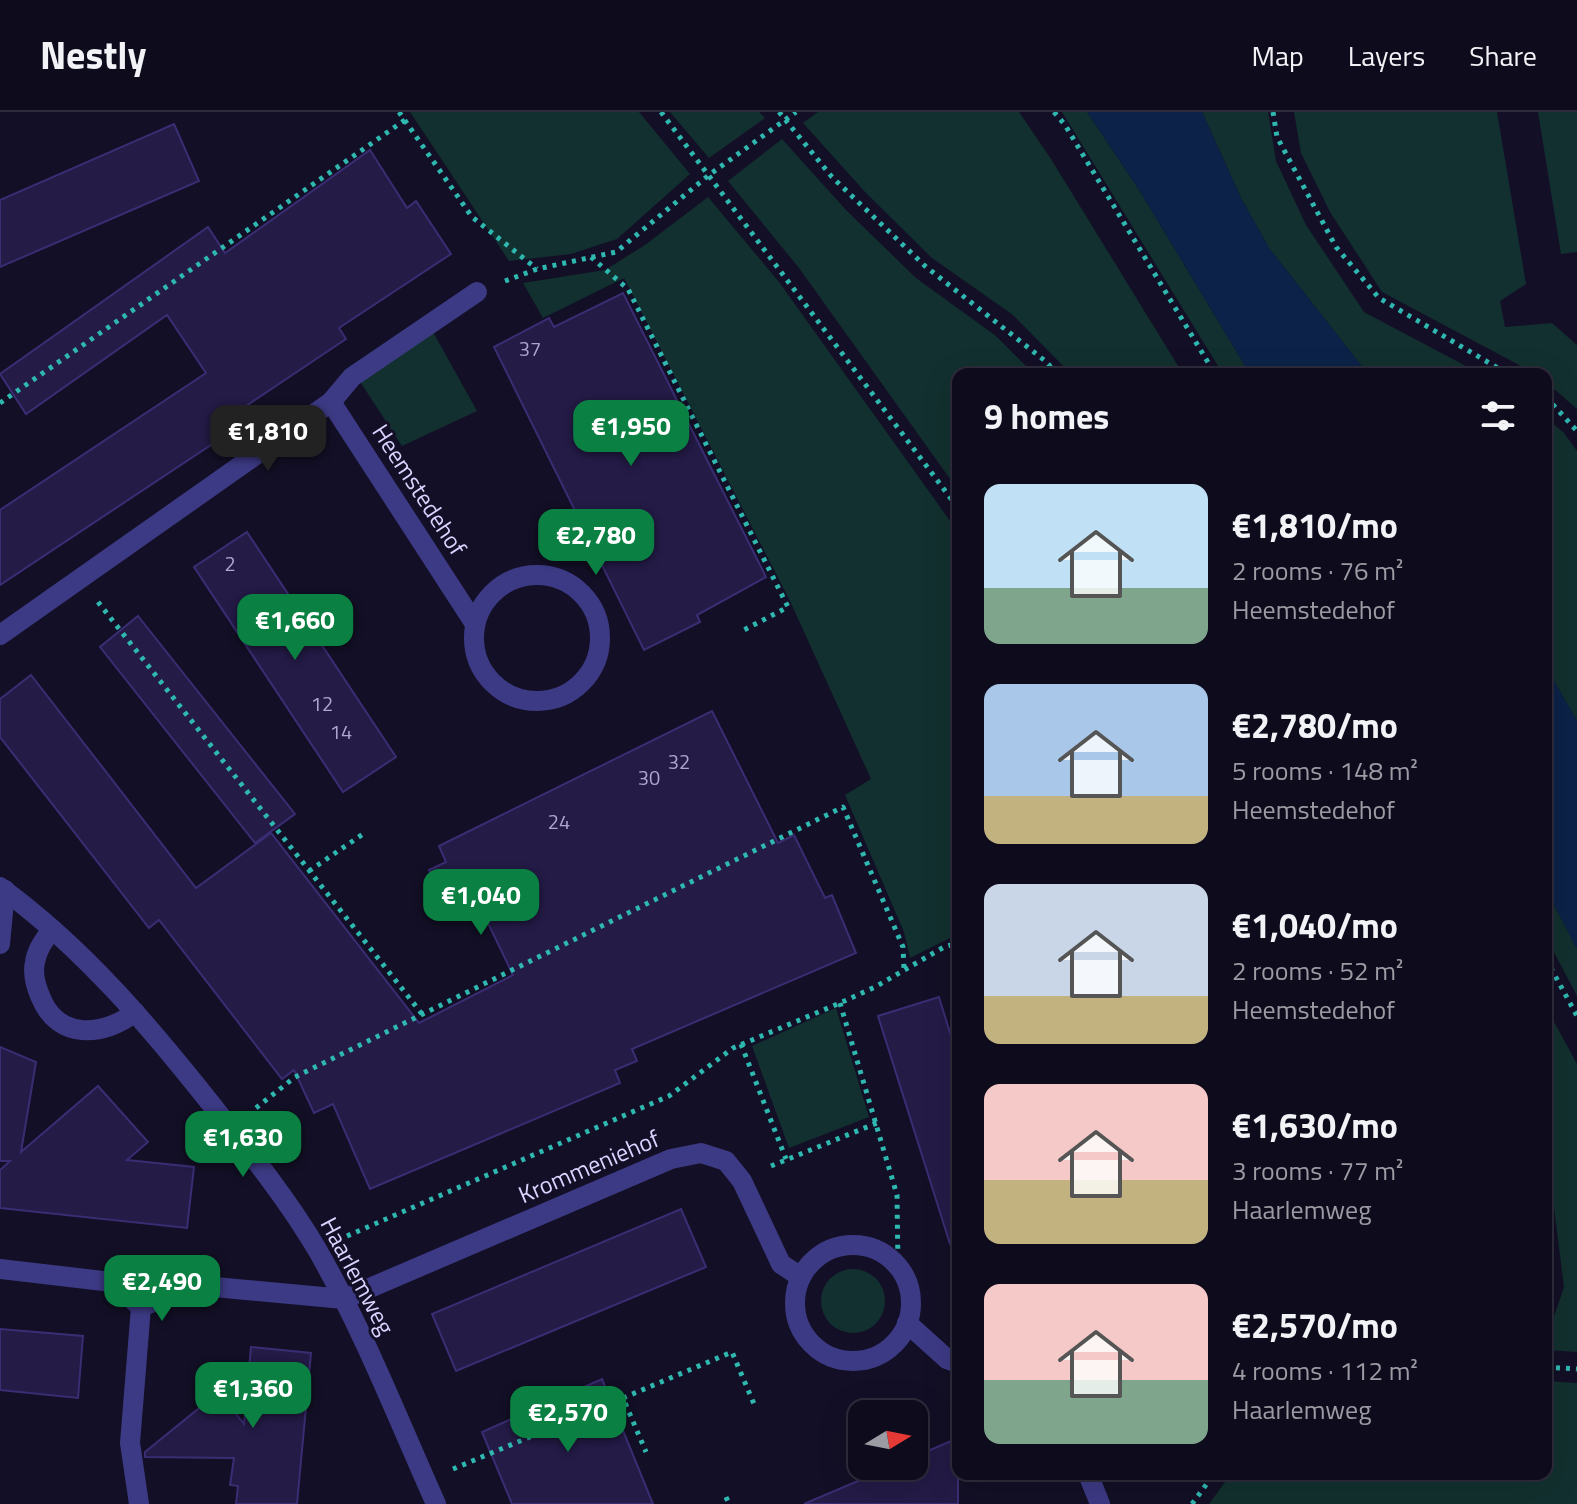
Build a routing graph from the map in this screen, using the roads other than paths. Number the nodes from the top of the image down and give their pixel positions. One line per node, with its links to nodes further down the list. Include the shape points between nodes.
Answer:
1 (477, 292): 2 (street, via 352,377)
2 (331, 402): 3 (street, Heemstedehof); 4 (street)
3 (475, 624): 3 (street, Heemstedehof, via 480,666 511,696 553,700 572,691 597,659 601,639 589,601 556,577 515,578 483,605)
4 (0, 635)
5 (2, 889): 6 (street, Haarlemweg); 7 (street)
6 (52, 929): 8 (street, Haarlemweg); 8 (street, via 35,962 35,984 53,1017 83,1032 122,1022)
7 (0, 944)
8 (135, 1012): 11 (street, Haarlemweg, via 265,1171)
9 (0, 1269): 12 (street, via 112,1282)
10 (801, 1277): 11 (street, Krommeniehof, via 781,1264 742,1181 726,1161 701,1153 671,1159); 13 (street, via 827,1251 865,1246 898,1267 908,1284); 13 (street, via 796,1314 802,1331 828,1356 865,1360 886,1351)
11 (344, 1299): 12 (street, via 193,1285); 17 (street, Haarlemweg)
12 (141, 1307): 16 (street, via 130,1443)
13 (907, 1323): 14 (street)
14 (952, 1361)
15 (1090, 1480): 18 (street)
16 (139, 1504)
17 (436, 1504)
18 (1100, 1504)

